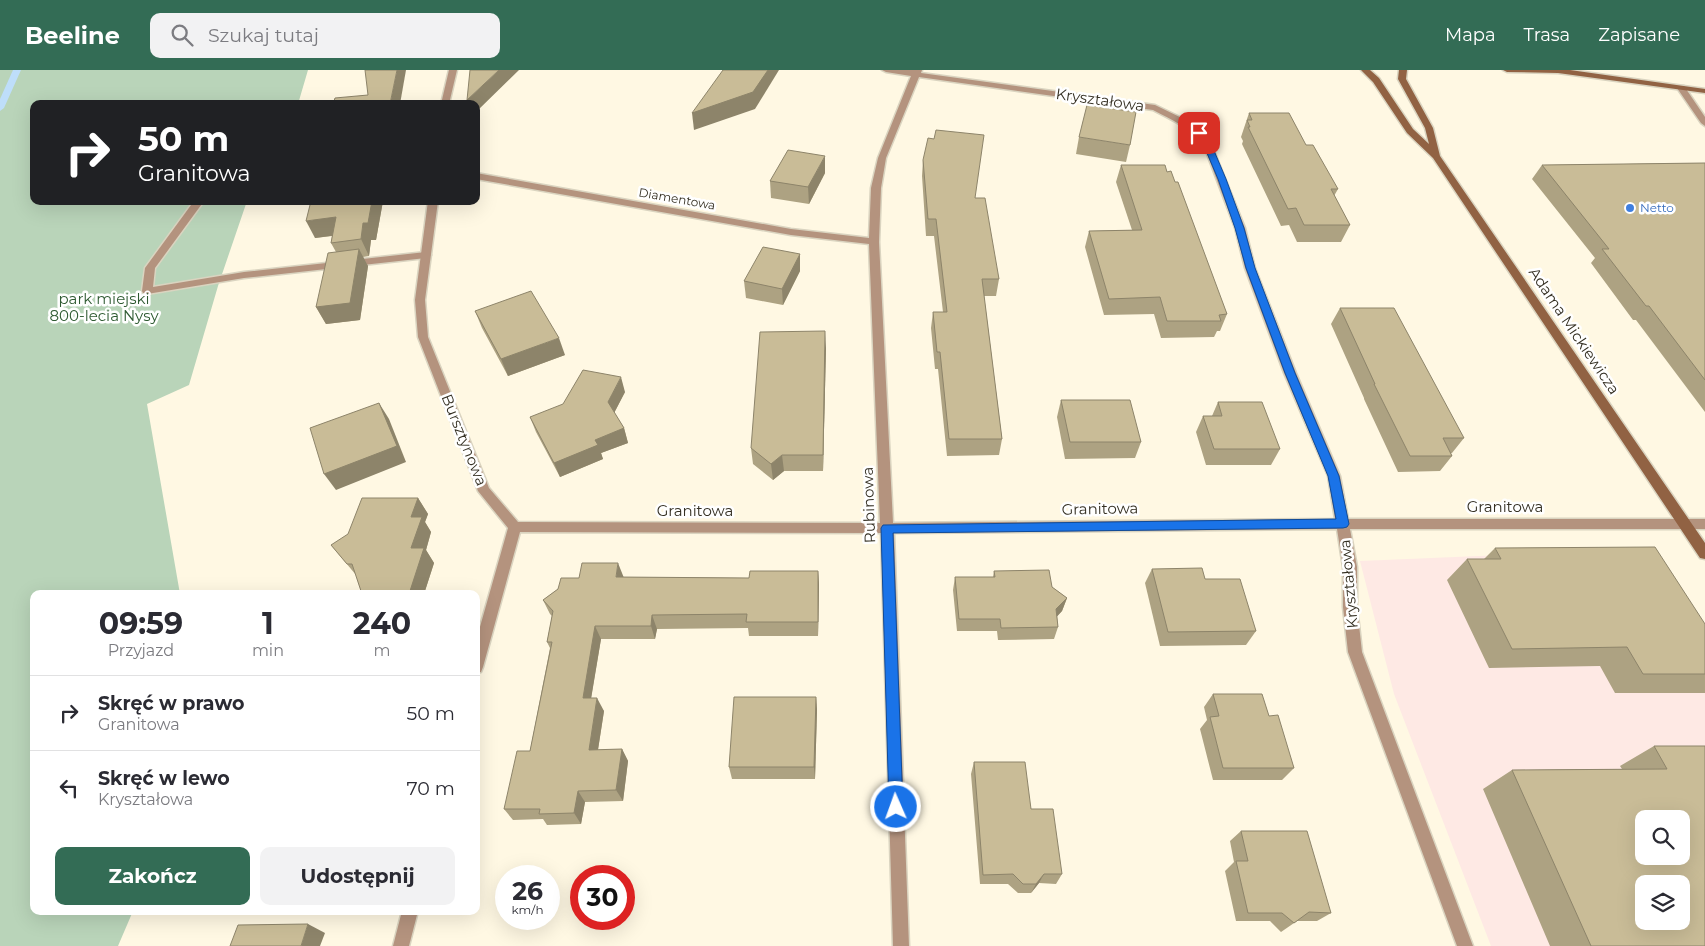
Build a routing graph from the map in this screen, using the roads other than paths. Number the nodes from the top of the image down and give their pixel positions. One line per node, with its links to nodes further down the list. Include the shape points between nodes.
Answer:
1 (452, 70): 10 (street)
2 (886, 70): 7 (street, Kryształowa)
3 (1365, 70): 12 (street, Adama Mickiewicza, via 1376,80 1410,131)
4 (1403, 70): 12 (street, Adama Mickiewicza, via 1402,79 1429,128)
5 (1508, 70): 6 (street)
6 (1556, 70): 8 (street)
7 (917, 72): 16 (street, Rubinowa, via 882,158 876,188); 18 (street, Kryształowa, via 1139,104 1172,115 1199,133 1222,179 1250,268 1334,476)
8 (1681, 88): 9 (street); 11 (street)
9 (1705, 91)
10 (446, 100)
11 (1705, 123)
12 (1436, 156): 19 (street, Adama Mickiewicza)
13 (480, 177): 16 (street, Diamentowa, via 791,232)
14 (197, 205): 17 (street, via 150,268 147,292 244,275)
15 (432, 205): 17 (street, Bursztynowa)
16 (874, 242): 22 (street, Rubinowa)
17 (426, 255): 21 (street, Bursztynowa, via 420,300 422,337 484,491)
18 (1343, 524): 19 (street, Granitowa); 22 (street, Granitowa); 28 (street, Kryształowa, via 1350,568 1355,652)
19 (1685, 524): 20 (street); 23 (street, Adama Mickiewicza)
20 (1705, 524)
21 (514, 527): 22 (street, Granitowa); 24 (street)
22 (887, 528): 27 (street, Rubinowa)
23 (1705, 554)
24 (480, 652)
25 (409, 915): 26 (street)
26 (401, 946)
27 (901, 946)
28 (1465, 946)

